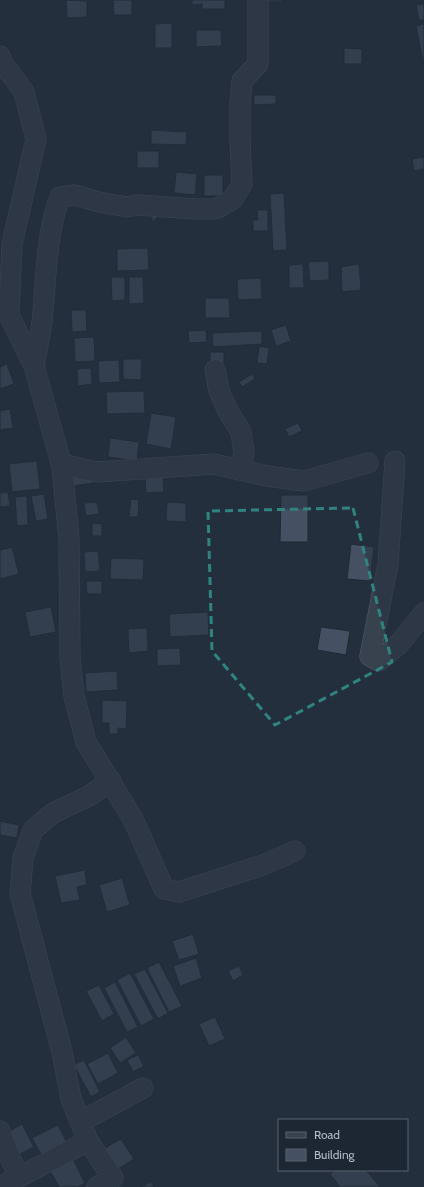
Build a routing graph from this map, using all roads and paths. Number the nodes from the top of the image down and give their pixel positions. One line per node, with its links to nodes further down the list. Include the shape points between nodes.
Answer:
1 (258, 0): 4 (street, via 258,64 242,81 242,184 233,199 216,209 195,209 137,205 126,207 75,195 60,197 52,224 43,313)
2 (0, 56): 3 (street, via 24,92 36,139 12,244)
3 (5, 323): 4 (street)
4 (34, 366): 8 (street)
5 (215, 370): 9 (street, via 219,391 241,432 244,453)
6 (395, 461): 10 (street, via 388,564 370,656 380,661 399,644)
7 (368, 463): 9 (street, via 304,481)
8 (62, 464): 9 (street, via 97,472 214,464); 11 (street, via 69,539 70,658 74,696 86,742)
9 (239, 470)
10 (424, 613)
11 (111, 781): 12 (street, via 133,820 164,889 179,892); 14 (street, via 89,796 53,813 33,830 23,858 20,893 62,1052 71,1099)
12 (296, 852)
13 (143, 1088): 14 (street)
14 (80, 1122): 16 (street)
15 (0, 1131): 17 (street)
16 (88, 1141): 17 (street); 18 (street)
17 (19, 1177): 19 (street)
18 (111, 1184)
19 (0, 1187)

